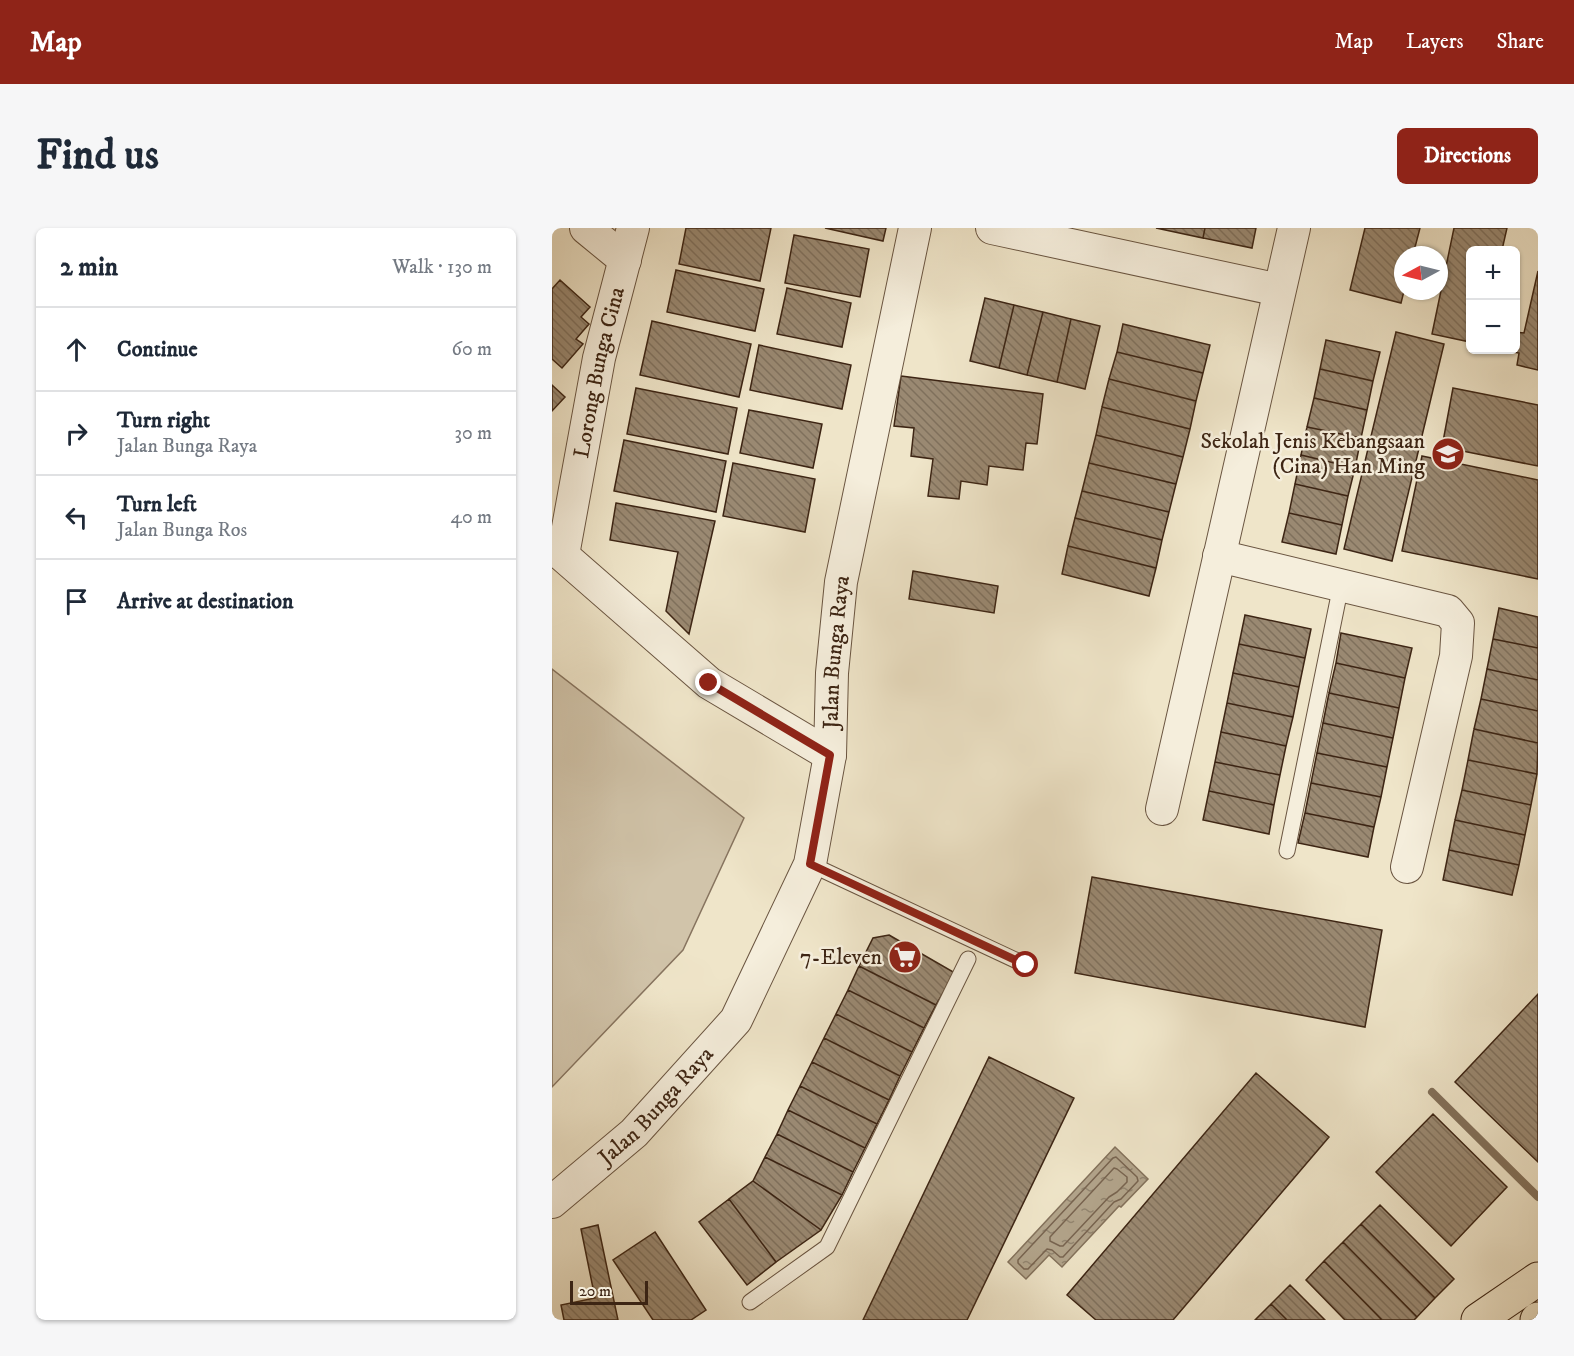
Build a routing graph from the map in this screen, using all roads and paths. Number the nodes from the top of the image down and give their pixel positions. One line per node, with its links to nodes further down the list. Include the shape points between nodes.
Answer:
1 (586, 228): 7 (street)
2 (633, 228): 7 (street, Lorong Bunga Cina)
3 (915, 228): 12 (street, Jalan Bunga Raya, via 841,582 832,673)
4 (992, 228): 6 (street)
5 (1294, 228): 8 (street)
6 (1092, 238): 8 (street)
7 (625, 260): 9 (street, Lorong Bunga Cina)
8 (1279, 290): 10 (street)
9 (557, 550): 12 (street, via 709,683)
10 (1219, 556): 11 (street); 13 (street)
11 (1341, 585): 14 (lane); 16 (street, via 1448,611 1458,623 1456,656)
12 (830, 755): 15 (street, Jalan Bunga Raya)
13 (1162, 809)
14 (1287, 851)
15 (810, 864): 18 (lane); 19 (street, Jalan Bunga Raya, via 736,1020 634,1133)
16 (1407, 867)
17 (968, 959): 21 (lane, via 827,1247)
18 (1026, 965)
19 (552, 1202)
20 (1538, 1279): 22 (main road)
21 (750, 1302)
22 (1478, 1320)

